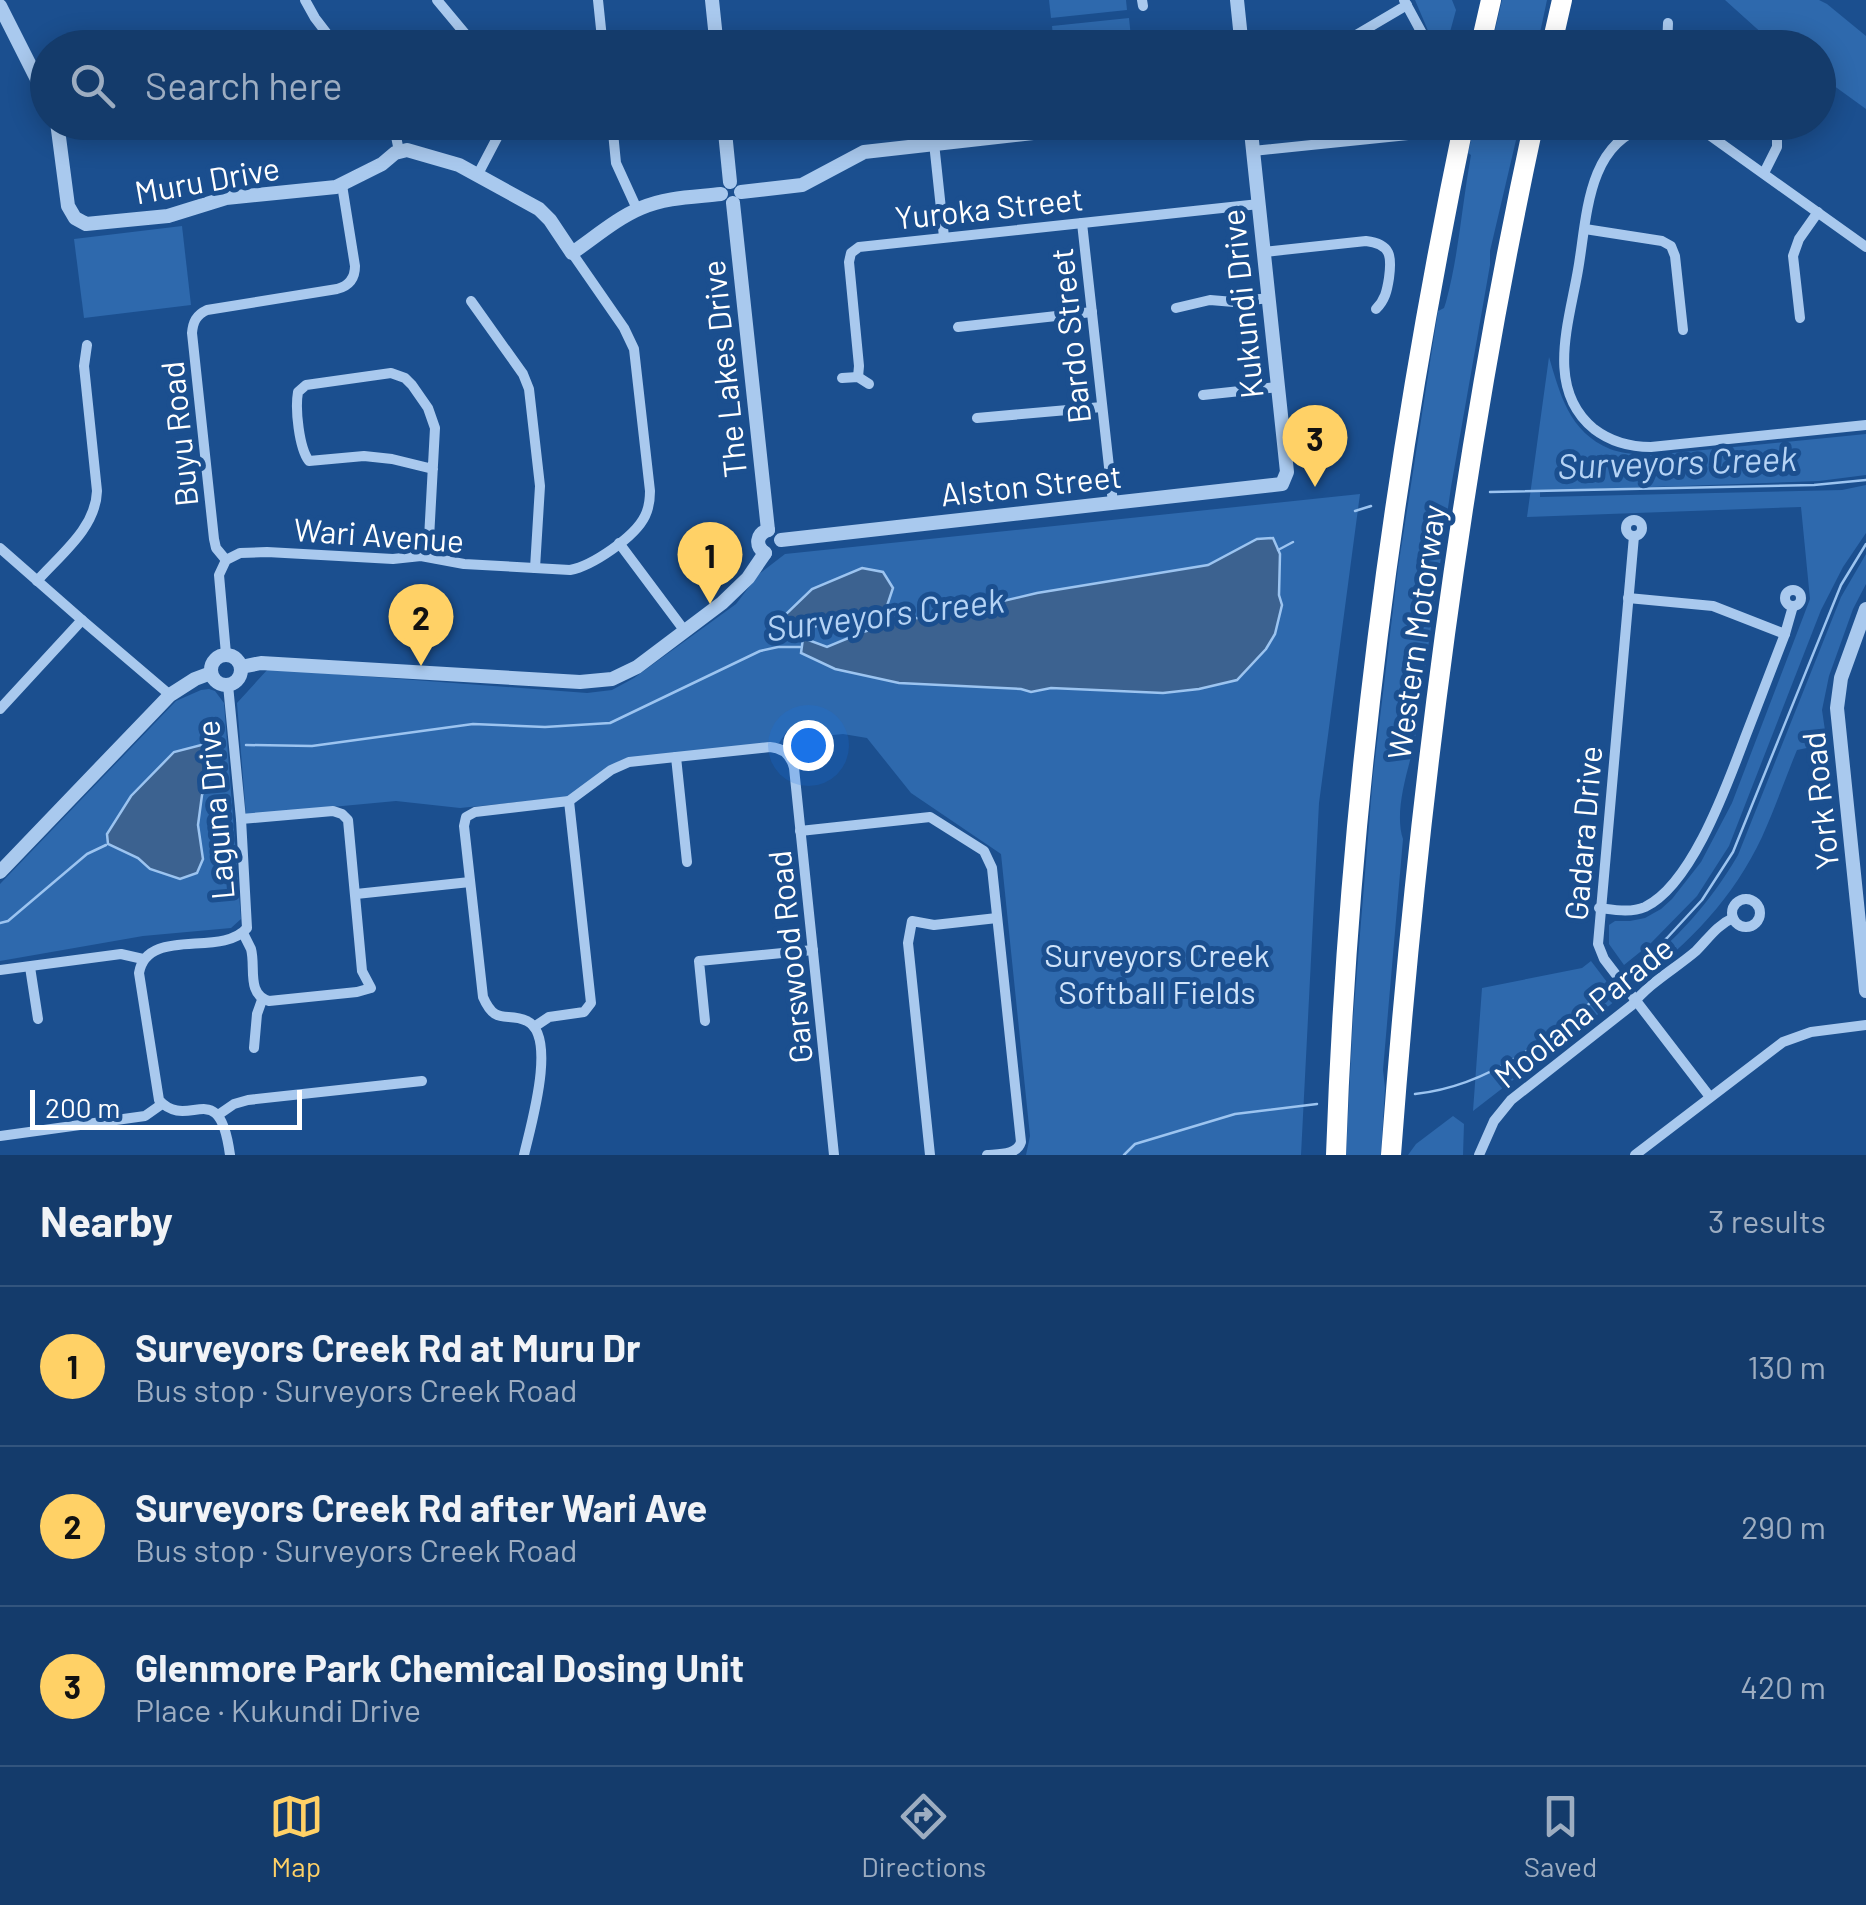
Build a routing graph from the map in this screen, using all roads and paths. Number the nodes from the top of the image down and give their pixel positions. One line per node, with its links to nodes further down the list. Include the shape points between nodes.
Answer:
1 (305, 0): 12 (street)
2 (456, 0): 9 (street)
3 (598, 0): 14 (street)
4 (712, 0): 15 (street)
5 (1237, 0): 16 (street)
6 (1490, 0): 19 (highway)
7 (1562, 0): 20 (highway)
8 (1405, 2): 17 (street); 18 (street)
9 (442, 4): 13 (street)
10 (0, 6): 22 (street)
11 (1668, 23): 21 (street)
12 (324, 30)
13 (463, 30)
14 (602, 30)
15 (714, 30)
16 (1240, 30)
17 (1363, 30)
18 (1420, 30)
19 (1484, 30)
20 (1555, 30)
21 (1668, 30)
22 (30, 65)
23 (59, 140): 41 (street, Muru Drive, via 68,206 86,224 163,218 221,199)
24 (396, 140): 37 (street)
25 (496, 140): 40 (street)
26 (614, 140): 44 (street)
27 (726, 140): 42 (street, The Lakes Drive)
28 (962, 140): 36 (street)
29 (1252, 140): 38 (street, Kukundi Drive)
30 (1360, 140): 38 (street)
31 (1460, 140): 131 (highway, Western Motorway, via 1392,524 1357,824)
32 (1530, 140): 132 (highway, Western Motorway, via 1446,618)
33 (1620, 140): 47 (street, via 1598,170)
34 (1716, 140): 39 (street)
35 (1777, 140): 39 (street)
36 (934, 143): 42 (street, via 864,152 802,185); 48 (street)
37 (399, 151): 40 (street, via 445,160); 41 (street, Muru Drive)
38 (1253, 151): 43 (street, Kukundi Drive)
39 (1764, 173): 45 (street)
40 (477, 176): 51 (street, via 543,213)
41 (342, 185): 81 (street, Buyu Road, via 355,266 349,283 210,310 194,322 214,539)
42 (731, 193): 44 (street); 74 (street, The Lakes Drive)
43 (1259, 204): 46 (street, Yuroka Street); 50 (street, Kukundi Drive)
44 (637, 209): 51 (street)
45 (1818, 212): 49 (street); 59 (street, via 1794,250)
46 (1082, 223): 48 (street, Yuroka Street); 58 (street, Bardo Street)
47 (1585, 229): 61 (street, via 1671,246); 70 (street, via 1564,369 1574,407 1601,434 1651,447)
48 (944, 237): 63 (street, Yuroka Street, via 851,253)
49 (1866, 247)
50 (1264, 252): 53 (street, Kukundi Drive); 57 (street, via 1380,244 1391,265)
51 (572, 253): 77 (street, via 636,355 650,498 641,522)
52 (1187, 288): 55 (street)
53 (1269, 298): 55 (street); 66 (street, Kukundi Drive)
54 (471, 300): 82 (street, via 529,389 540,486)
55 (1191, 304): 56 (street)
56 (1176, 308)
57 (1376, 309)
58 (1092, 312): 60 (street); 68 (street, Bardo Street)
59 (1800, 318)
60 (958, 326)
61 (1683, 330)
62 (87, 344): 83 (street, via 96,507)
63 (858, 377): 64 (street); 65 (street)
64 (842, 378)
65 (869, 384)
66 (1278, 387): 67 (street); 72 (street, Kukundi Drive)
67 (1203, 395)
68 (1102, 407): 69 (street); 73 (street, Bardo Street)
69 (976, 418)
70 (1866, 425)
71 (433, 469): 71 (street, via 432,418 405,378 385,373 306,385 298,392 302,449 309,461 364,456); 80 (street)
72 (1285, 480): 73 (street, Alston Street, via 1274,487)
73 (1113, 503): 76 (street, Alston Street)
74 (768, 530): 76 (street); 79 (street, via 758,540)
75 (1634, 536): 84 (street, Gadara Drive)
76 (781, 540): 79 (street, via 775,552)
77 (619, 543): 82 (street, Wari Avenue, via 578,568); 88 (street)
78 (0, 548): 83 (street)
79 (765, 553): 88 (street, via 722,603)
80 (428, 557): 81 (street, Wari Avenue, via 262,552); 82 (street, Wari Avenue)
81 (226, 560): 90 (street, via 218,581)
82 (535, 568)
83 (37, 582): 87 (street)
84 (1628, 598): 89 (street, via 1713,606); 104 (street, Gadara Drive)
85 (1793, 606): 89 (street)
86 (1866, 610): 105 (street, York Road, via 1840,678 1837,708)
87 (82, 620): 94 (street); 95 (street)
88 (684, 630): 91 (street, via 626,674 599,682)
89 (1785, 634): 104 (street, via 1720,803 1689,860 1650,904)
90 (226, 654): 91 (street); 92 (street, via 214,660)
91 (241, 667): 93 (street)
92 (211, 673): 93 (street); 94 (street)
93 (228, 685): 98 (street, Laguna Drive)
94 (170, 695): 101 (street)
95 (3, 701)
96 (676, 757): 97 (street, via 620,765); 99 (street, Garswood Road, via 778,748 794,768); 100 (street)
97 (569, 801): 102 (street, via 468,815); 119 (street, via 593,1006)
98 (241, 820): 103 (street, via 342,814 350,824); 108 (street, Laguna Drive, via 248,922)
99 (800, 831): 106 (street, via 934,819 989,857); 109 (street, Garswood Road)
100 (687, 862)
101 (0, 872)
102 (470, 882): 103 (street); 119 (street, via 484,1001 500,1017)
103 (356, 894): 114 (street, via 362,971 371,988)
104 (1599, 908): 115 (street, Gadara Drive, via 1600,952)
105 (1862, 911): 113 (street, York Road)
106 (997, 918): 129 (street, via 912,922 908,943); 130 (street, via 1020,1142 1014,1152)
107 (1733, 918): 115 (street, Moolana Parade)
108 (243, 933): 110 (street, Laguna Drive, via 162,948); 114 (street)
109 (813, 950): 117 (street, via 699,961); 128 (street, Garswood Road)
110 (143, 958): 111 (street, Laguna Drive, via 121,954); 123 (street, via 139,974)
111 (30, 967): 112 (street, Laguna Drive); 116 (street)
112 (0, 970)
113 (1866, 992)
114 (262, 1000): 120 (street)
115 (1636, 1000): 122 (street, Gadara Drive); 133 (street, Moolana Parade, via 1511,1100)
116 (38, 1019)
117 (706, 1021)
118 (1866, 1025): 122 (street, via 1792,1038)
119 (534, 1027): 127 (street, via 542,1069)
120 (254, 1048)
121 (422, 1082): 124 (street, via 246,1100)
122 (1710, 1097): 134 (street)
123 (162, 1104): 124 (street); 125 (street, via 148,1115)
124 (218, 1116): 126 (street)
125 (0, 1136)
126 (230, 1155)
127 (524, 1155)
128 (834, 1155)
129 (930, 1155)
130 (987, 1155)
131 (1336, 1155)
132 (1391, 1155)
133 (1478, 1155)
134 (1635, 1155)

